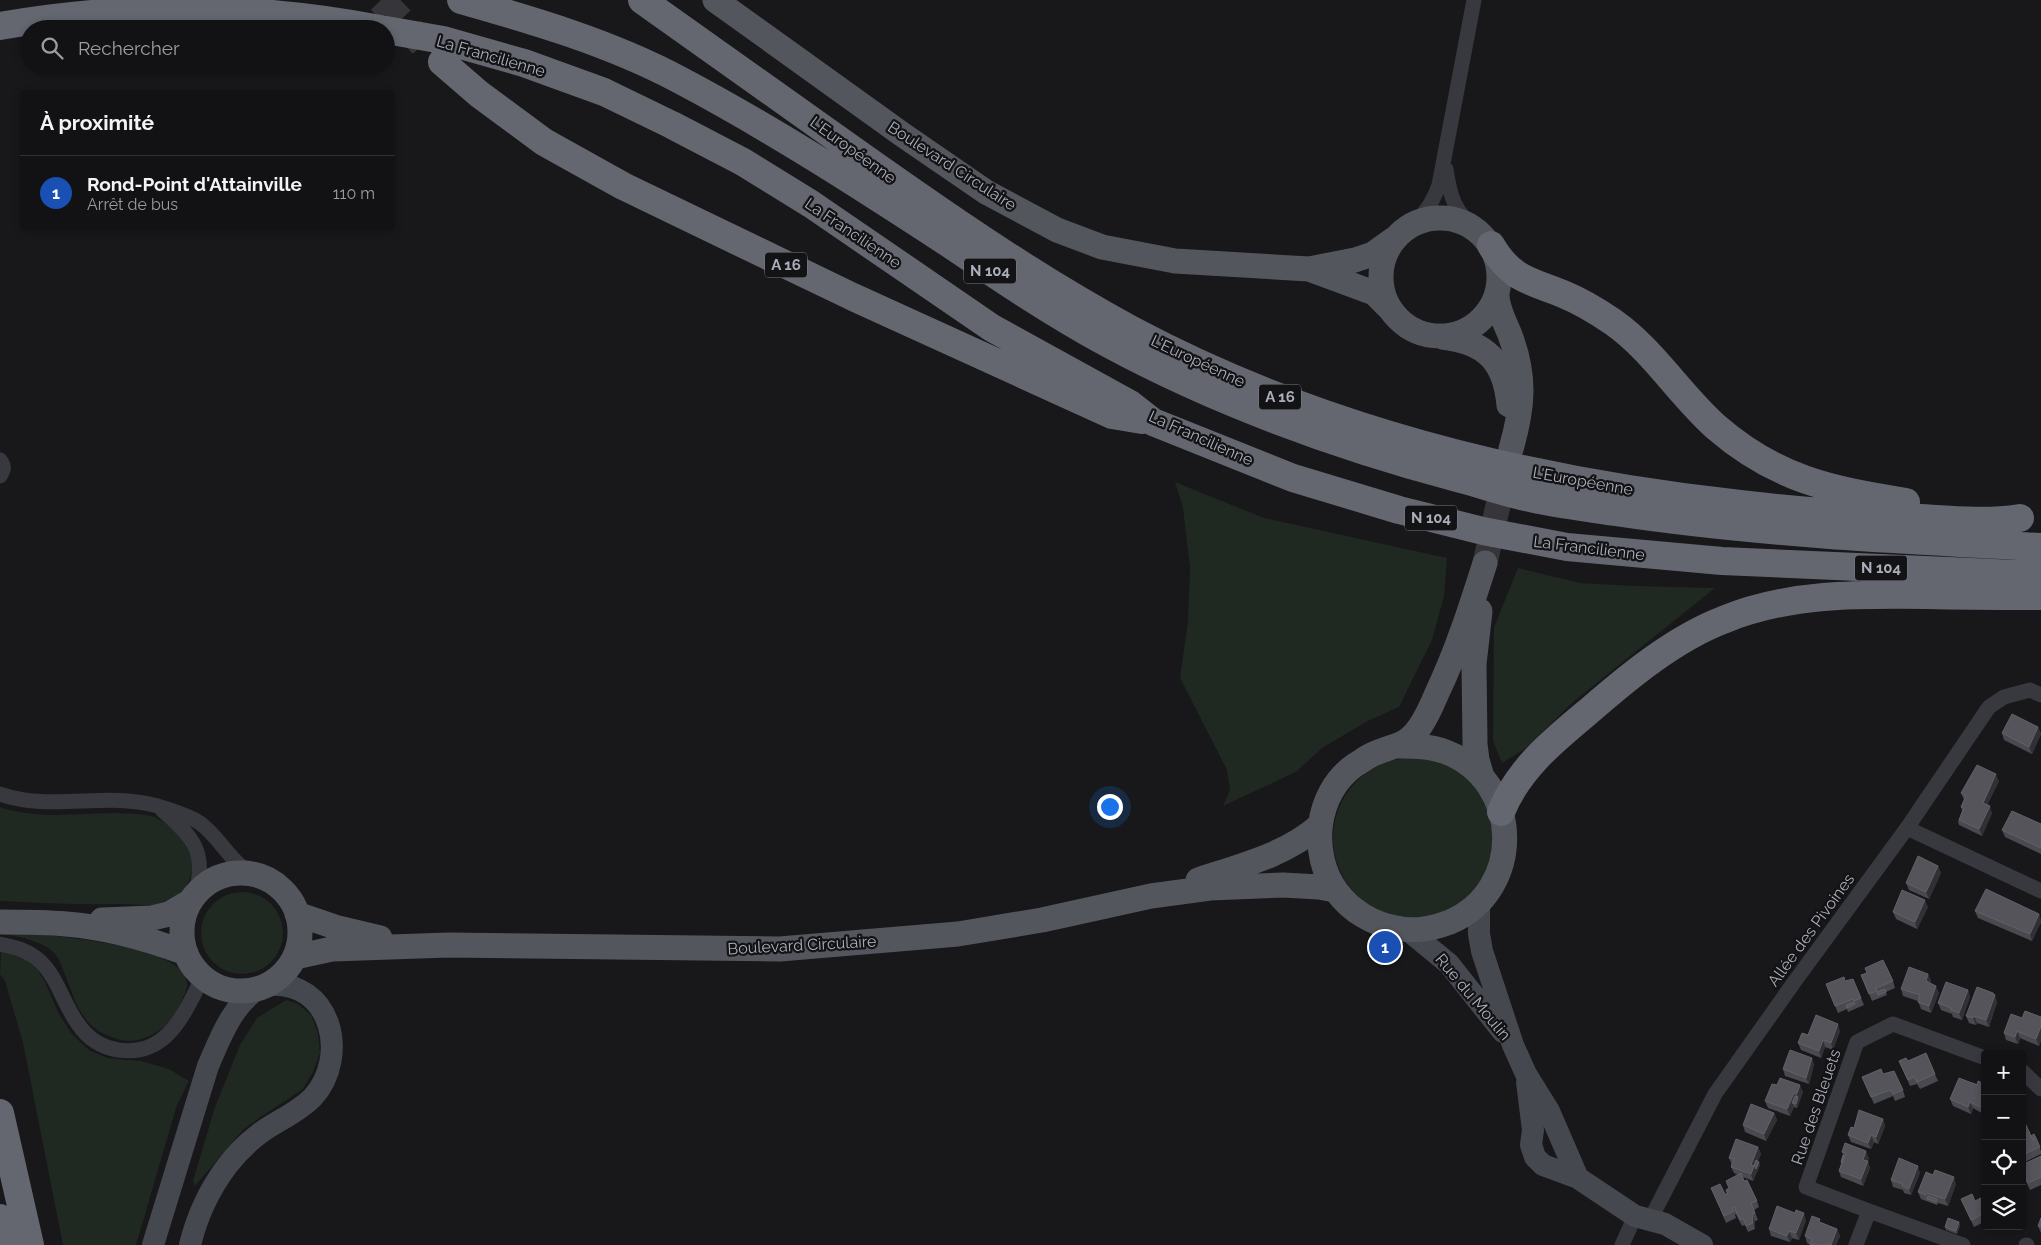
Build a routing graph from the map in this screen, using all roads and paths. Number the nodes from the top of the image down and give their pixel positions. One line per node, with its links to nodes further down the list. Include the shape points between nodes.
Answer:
1 (461, 0): 22 (highway, N 104, via 562,30 674,76 840,172 1058,315 1109,344 1228,400 1399,462 1537,500 1649,517 1770,531)
2 (642, 0): 21 (highway, L'Européenne / A 16, via 909,190 1036,274 1173,350 1252,386 1330,416 1405,440 1510,467 1692,499 1874,516 1997,522)
3 (715, 0): 14 (main road, Boulevard Circulaire, via 986,192 1056,230 1102,247 1175,261)
4 (1474, 0): 11 (street)
5 (42, 20): 6 (highway, via 188,9)
6 (331, 20)
7 (20, 23): 8 (highway)
8 (0, 26)
9 (395, 32): 18 (highway, La Francilienne / N 104, via 443,40 524,63 604,92 680,129 743,162 802,199 992,328 1130,404)
10 (442, 62): 18 (highway, A 16, via 544,142 623,186 853,297 1112,416)
11 (1444, 160): 12 (street, via 1428,210); 13 (street, via 1449,193 1463,218)
12 (1401, 234): 13 (main road, via 1424,220 1442,217 1460,221); 14 (main road, Boulevard Circulaire, via 1373,254); 16 (main road, via 1385,255 1381,268 1384,296)
13 (1484, 237): 15 (main road, via 1498,262); 21 (highway, via 1503,264 1521,278 1564,294 1614,322 1651,356 1716,427 1761,461 1804,481 1850,494)
14 (1309, 269): 16 (main road, Boulevard Circulaire, via 1374,293)
15 (1497, 296): 17 (main road, via 1477,325); 17 (main road, via 1520,369 1522,401 1511,449 1508,389 1501,368 1490,354 1480,348 1463,340)
16 (1393, 313): 17 (main road, via 1406,326)
17 (1442, 337)
18 (1154, 422): 23 (highway, La Francilienne / N 104, via 1293,478 1398,510 1567,547 1722,561)
19 (0, 460): 20 (street, via 4,470)
20 (0, 476)
21 (2030, 518)
22 (2041, 547)
23 (2041, 575)
24 (2041, 596): 30 (highway, via 1828,596 1779,603 1723,620 1639,668 1556,739 1526,769)
25 (2036, 692): 32 (street, Allée des Pivoines, via 2004,697 1989,707)
26 (1399, 746): 27 (main road, via 1418,745 1446,751 1466,762); 27 (main road, via 1419,729 1449,669 1485,563 1474,664 1475,744); 31 (main road, via 1375,753 1354,766 1336,784)
27 (1482, 777): 30 (main road)
28 (0, 794): 29 (street, via 32,802 117,800)
29 (158, 806): 33 (street, via 201,824 240,866); 37 (street, via 185,832 197,849 201,870)
30 (1501, 812): 38 (main road, via 1504,851 1499,870)
31 (1320, 826): 34 (main road, via 1323,863); 36 (main road, Boulevard Circulaire, via 1279,852)
32 (1907, 828): 35 (street); 58 (street, Allée des Pivoines, via 1715,1094)
33 (258, 876): 37 (main road, via 240,874 215,880); 39 (main road, via 275,884 289,897)
34 (1335, 890): 36 (main road, Boulevard Circulaire, via 1303,885 1268,886 1210,888); 42 (main road, via 1361,915 1384,926)
35 (2041, 891)
36 (1151, 896): 44 (main road, Boulevard Circulaire, via 958,934 868,943 780,949)
37 (193, 898): 41 (main road, via 169,914 152,918); 45 (main road, via 183,926)
38 (1479, 903): 42 (main road, via 1459,918 1433,928); 49 (street, Rue du Moulin, via 1482,951)
39 (298, 914): 44 (main road, Boulevard Circulaire, via 376,937); 46 (main road, via 300,943)
40 (0, 922): 41 (main road)
41 (68, 924): 45 (main road, via 136,936)
42 (1409, 931): 49 (street, Rue du Moulin, via 1449,964)
43 (0, 944): 47 (street, via 27,951 41,962 90,1039 109,1048 127,1051 146,1049 160,1042 181,1018)
44 (449, 945): 46 (main road, Boulevard Circulaire, via 332,949)
45 (186, 953): 47 (main road)
46 (295, 957): 48 (main road, via 287,970)
47 (203, 977): 48 (main road, via 220,987 238,991)
48 (263, 987): 61 (street, via 241,1002 208,1066); 62 (street, via 284,985 309,994 328,1022 330,1058 324,1079 312,1097 260,1133 228,1165 201,1210)
49 (1513, 1045): 51 (street, Rue du Moulin)
50 (1981, 1057): 56 (street, Rue des Bleuets, via 1893,1024 1857,1042 1806,1187)
51 (1526, 1074): 55 (street, Rue du Moulin, via 1549,1112); 55 (street, Rue du Moulin, via 1532,1121 1531,1146 1535,1157 1543,1165)
52 (2026, 1075): 53 (street)
53 (2041, 1089)
54 (0, 1113): 60 (highway)
55 (1578, 1178): 58 (street, Rue du Moulin)
56 (1869, 1211): 65 (street); 66 (street)
57 (0, 1218): 59 (highway)
58 (1642, 1218): 63 (street, Allée des Pivoines); 64 (street, Rue du Moulin, via 1665,1224)
59 (6, 1245)
60 (30, 1245)
61 (153, 1245)
62 (190, 1245)
63 (1622, 1245)
64 (1702, 1245)
65 (1856, 1245)
66 (1963, 1245)

